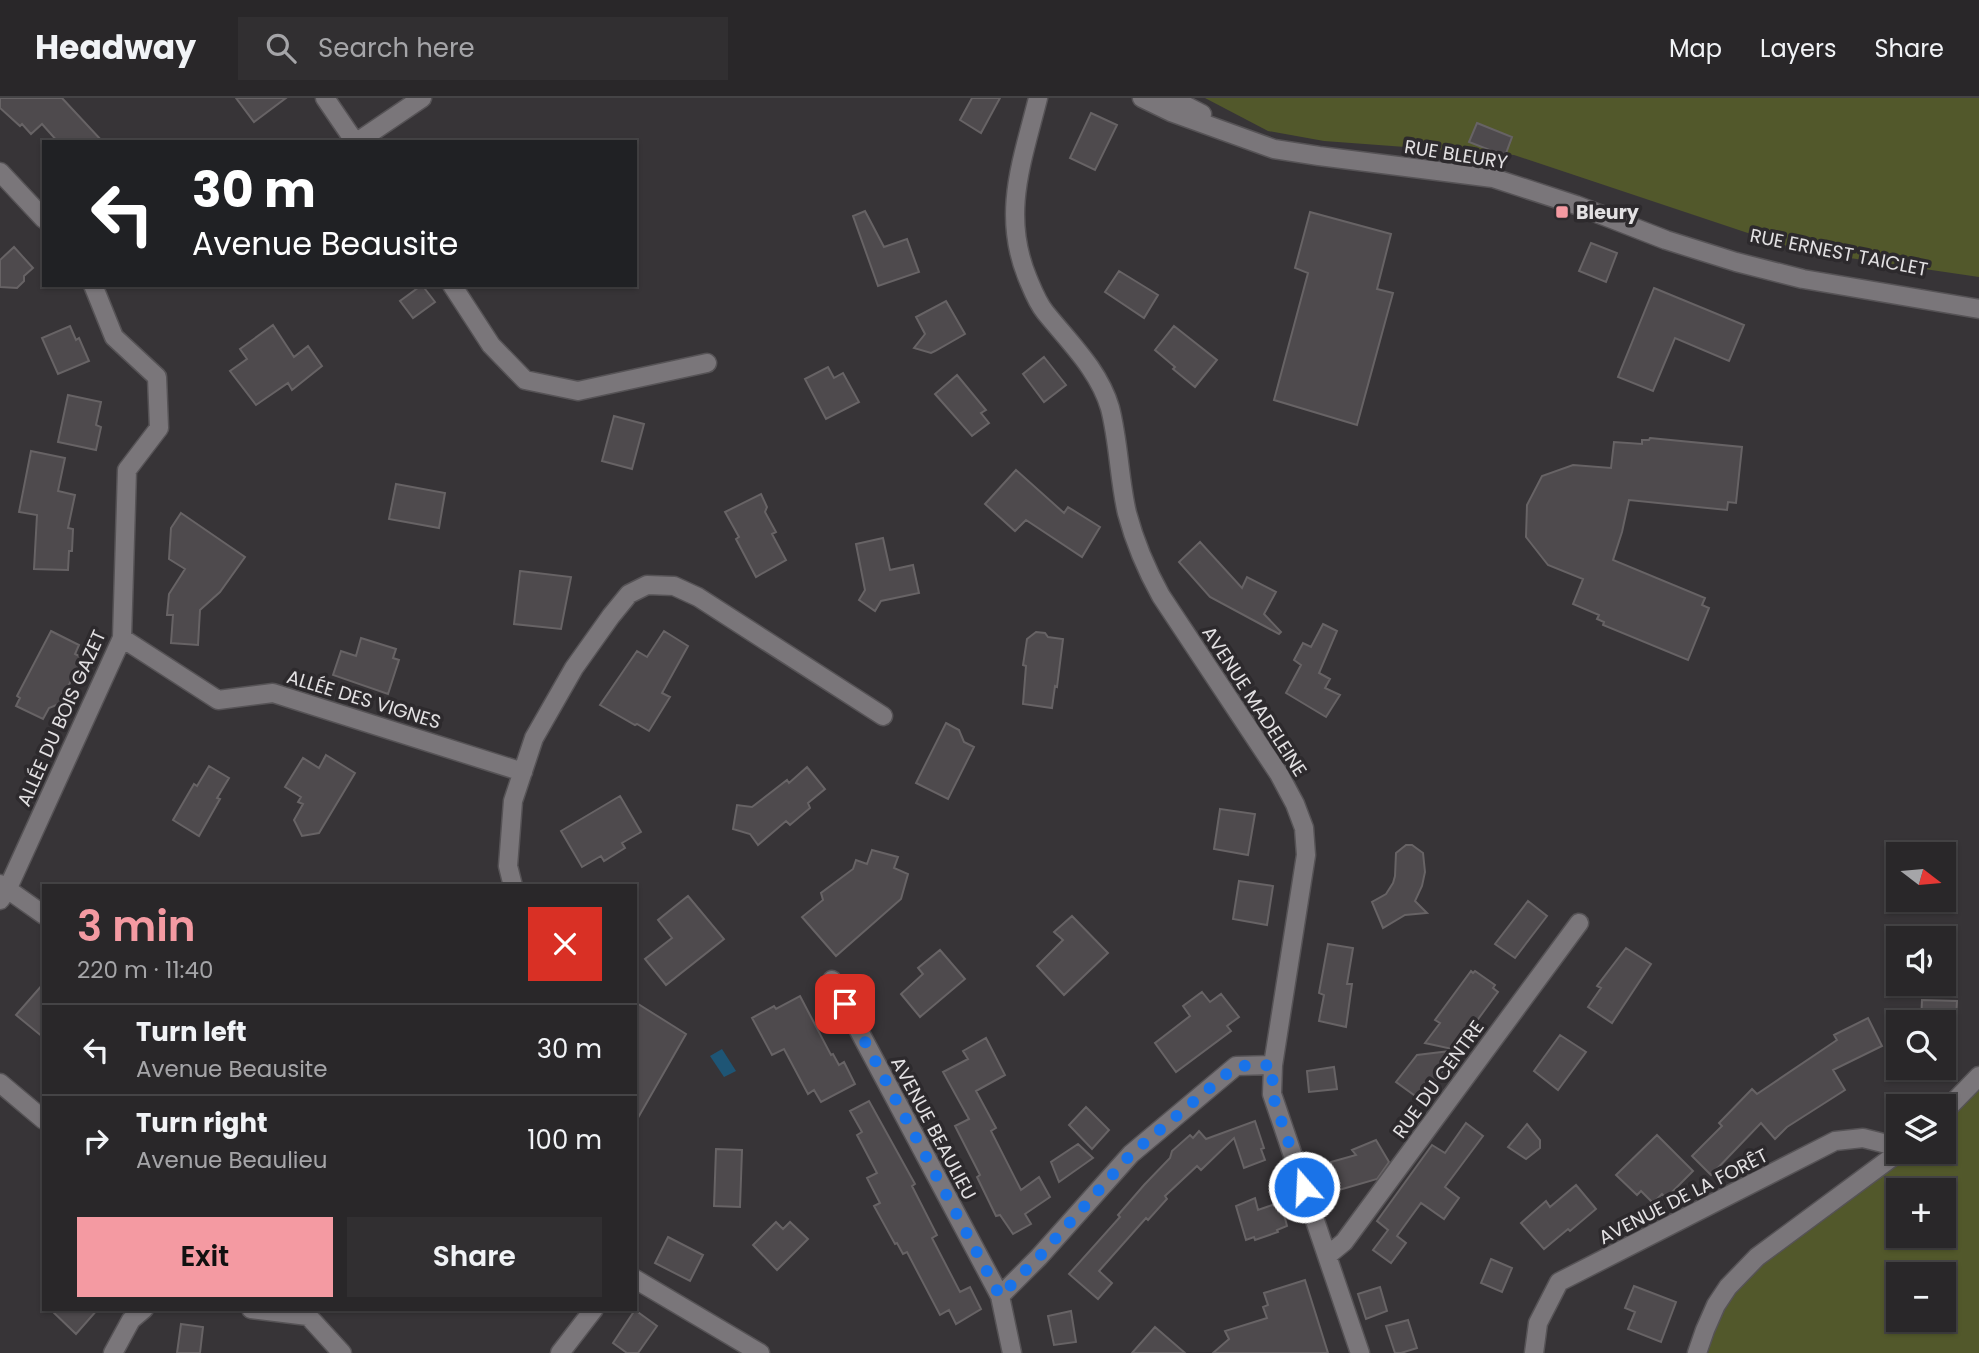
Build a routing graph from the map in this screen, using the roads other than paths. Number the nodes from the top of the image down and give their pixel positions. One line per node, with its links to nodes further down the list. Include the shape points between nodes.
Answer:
1 (325, 98): 7 (street)
2 (422, 98): 8 (street)
3 (1038, 98): 27 (street, AVENUE MADELEINE, via 1014,216 1025,272 1042,309 1088,365 1105,396 1127,512 1145,566 1279,774 1304,828 1306,855)
4 (1142, 98): 6 (street)
5 (1171, 98): 6 (street)
6 (1244, 138): 10 (street, RUE BLEURY, via 1274,149)
7 (355, 140)
8 (359, 140)
9 (0, 172): 11 (street)
10 (1493, 178): 13 (street, RUE BLEURY); 16 (street, RUE ERNEST TAICLET, via 1520,179 1563,190 1740,254 1844,277)
11 (7, 191): 12 (street)
12 (42, 217)
13 (1700, 252): 17 (street, RUE ERNEST TAICLET, via 1803,279)
14 (94, 287): 19 (street, ALLÉE DU BOIS GAZET, via 114,337 158,377 159,428 127,470)
15 (453, 287): 18 (street, via 491,345 525,380 578,391)
16 (1979, 298)
17 (1979, 309)
18 (707, 363)
19 (122, 638): 21 (street, ALLÉE DES VIGNES, via 218,700 273,692); 23 (street, ALLÉE DU BOIS GAZET)
20 (883, 716): 21 (street, via 698,597 674,586 647,585 629,594 574,668 534,738)
21 (523, 772): 22 (street, via 513,801 508,866)
22 (512, 884)
23 (2, 892): 24 (street)
24 (42, 914)
25 (1579, 922): 34 (street, RUE DU CENTRE, via 1343,1242)
26 (832, 980): 36 (street, AVENUE BEAULIEU)
27 (1273, 1065): 34 (street, AVENUE MADELEINE, via 1272,1094); 36 (street, via 1236,1066 1131,1154)
28 (1979, 1076): 30 (street)
29 (0, 1083): 31 (street)
30 (1956, 1100)
31 (42, 1118)
32 (1886, 1145): 46 (street, AVENUE DE LA FORÊT, via 1864,1138 1835,1141 1559,1282 1538,1323)
33 (1886, 1159): 47 (street, via 1757,1257 1716,1305)
34 (1327, 1256): 45 (street, AVENUE MADELEINE)
35 (637, 1280): 43 (street)
36 (1000, 1296): 44 (street, AVENUE BEAULIEU)
37 (142, 1311): 40 (street, via 131,1320)
38 (267, 1311): 41 (street, via 308,1316)
39 (592, 1311): 42 (street)
40 (113, 1353)
41 (342, 1353)
42 (560, 1353)
43 (760, 1353)
44 (1012, 1353)
45 (1360, 1353)
46 (1534, 1353)
47 (1698, 1353)

